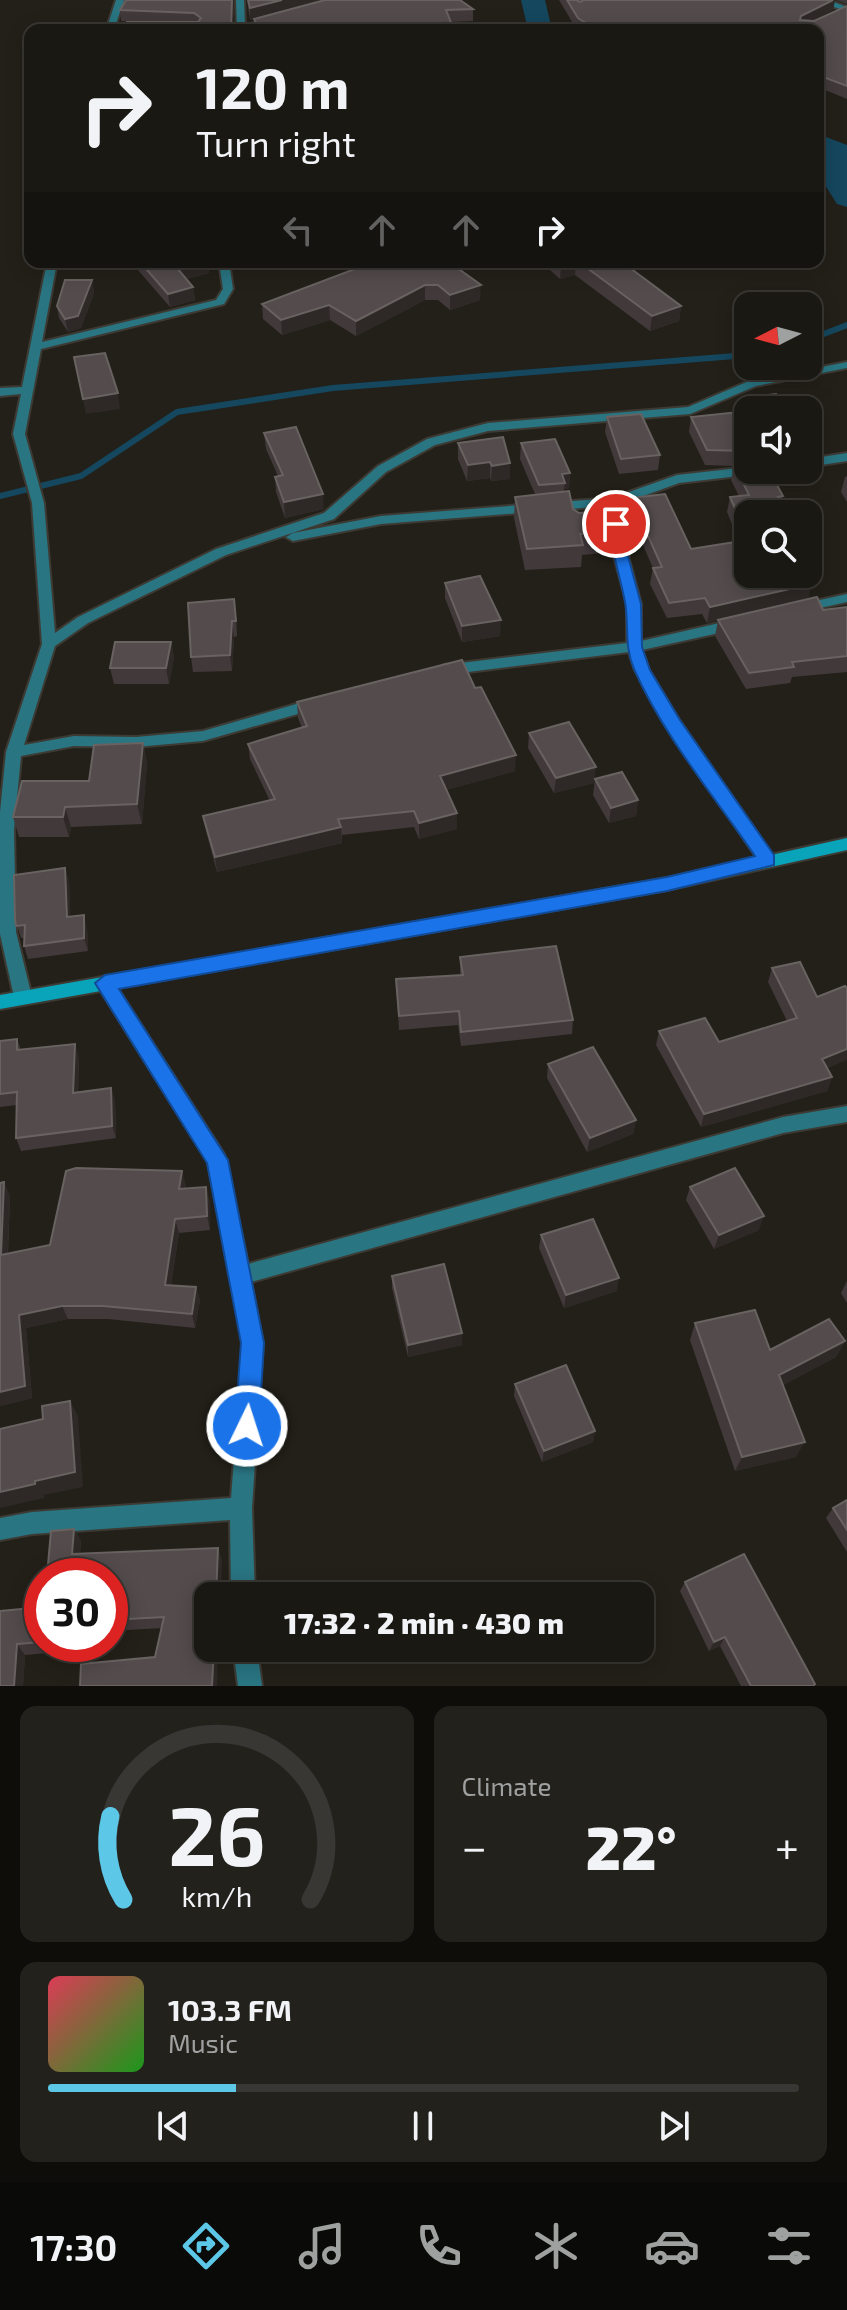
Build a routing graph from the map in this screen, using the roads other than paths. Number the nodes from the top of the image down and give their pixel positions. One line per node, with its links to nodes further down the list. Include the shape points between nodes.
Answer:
1 (120, 0): 7 (street)
2 (240, 0): 8 (street)
3 (820, 0): 4 (street)
4 (847, 10): 5 (street)
5 (833, 17)
6 (283, 18): 9 (street)
7 (112, 24)
8 (241, 24)
9 (260, 24)
10 (51, 268): 12 (street)
11 (225, 268): 12 (street, via 228,289 220,302)
12 (35, 347): 14 (street)
13 (847, 365): 20 (street, via 753,383 690,410 488,427 431,442 382,469 329,516)
14 (27, 390): 15 (street); 24 (street, via 19,434 38,503)
15 (0, 392)
16 (847, 457): 17 (street)
17 (822, 461)
18 (734, 473): 19 (street, via 677,479)
19 (614, 502): 20 (street, via 381,520); 25 (street, via 618,545 634,604)
20 (221, 552): 24 (street, via 83,620)
21 (847, 598): 22 (street)
22 (786, 612)
23 (757, 619): 25 (street)
24 (49, 644): 28 (street)
25 (634, 647): 26 (street); 30 (street, via 674,724)
26 (423, 676)
27 (336, 699): 28 (street, via 203,736 74,741)
28 (14, 752): 32 (street, via 6,830 8,932)
29 (847, 844): 30 (main road)
30 (767, 860): 31 (main road, via 667,884)
31 (105, 983): 32 (main road); 35 (street, via 217,1160)
32 (23, 997): 33 (main road)
33 (0, 1002)
34 (847, 1114): 35 (street, via 783,1125)
35 (240, 1276): 36 (street, via 253,1343)
36 (241, 1508): 37 (street); 38 (street)
37 (0, 1529)
38 (243, 1582)
39 (247, 1662): 40 (street)
40 (250, 1686)

